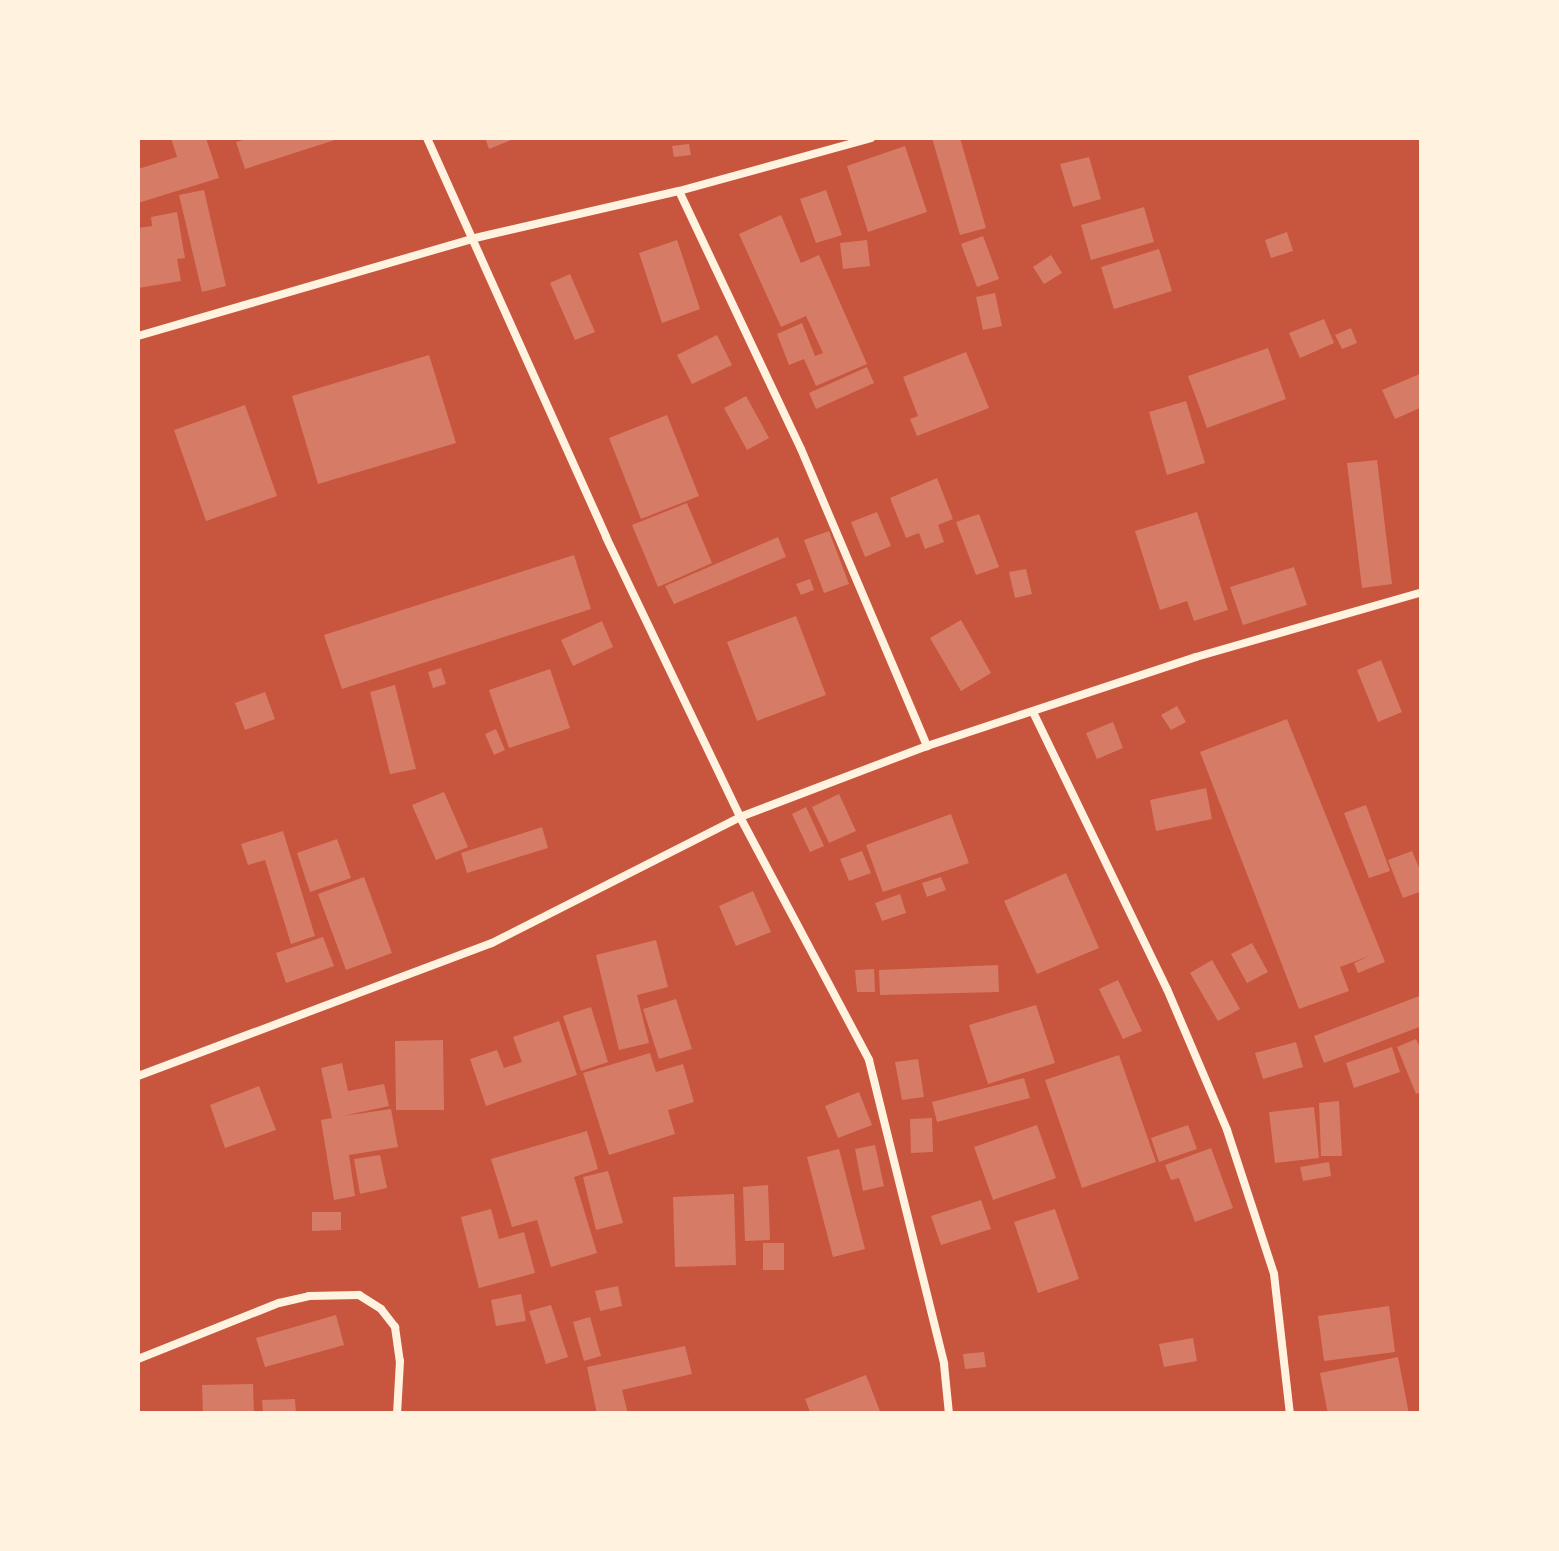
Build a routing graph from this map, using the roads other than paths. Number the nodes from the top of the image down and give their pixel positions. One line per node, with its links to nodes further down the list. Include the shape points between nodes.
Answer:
1 (427, 138): 4 (lane)
2 (871, 138): 3 (lane)
3 (680, 191): 4 (lane); 8 (lane, via 801,449)
4 (475, 238): 5 (lane); 9 (lane, via 606,537)
5 (138, 336)
6 (1422, 592): 7 (lane)
7 (1033, 712): 8 (lane); 14 (lane, via 1167,988 1227,1130 1274,1274)
8 (927, 746): 9 (lane)
9 (740, 817): 10 (lane, via 524,929); 13 (lane, via 874,1074 944,1364)
10 (138, 1076)
11 (138, 1359): 12 (lane, via 279,1302 359,1295 395,1327)
12 (398, 1414)
13 (948, 1414)
14 (1290, 1414)

